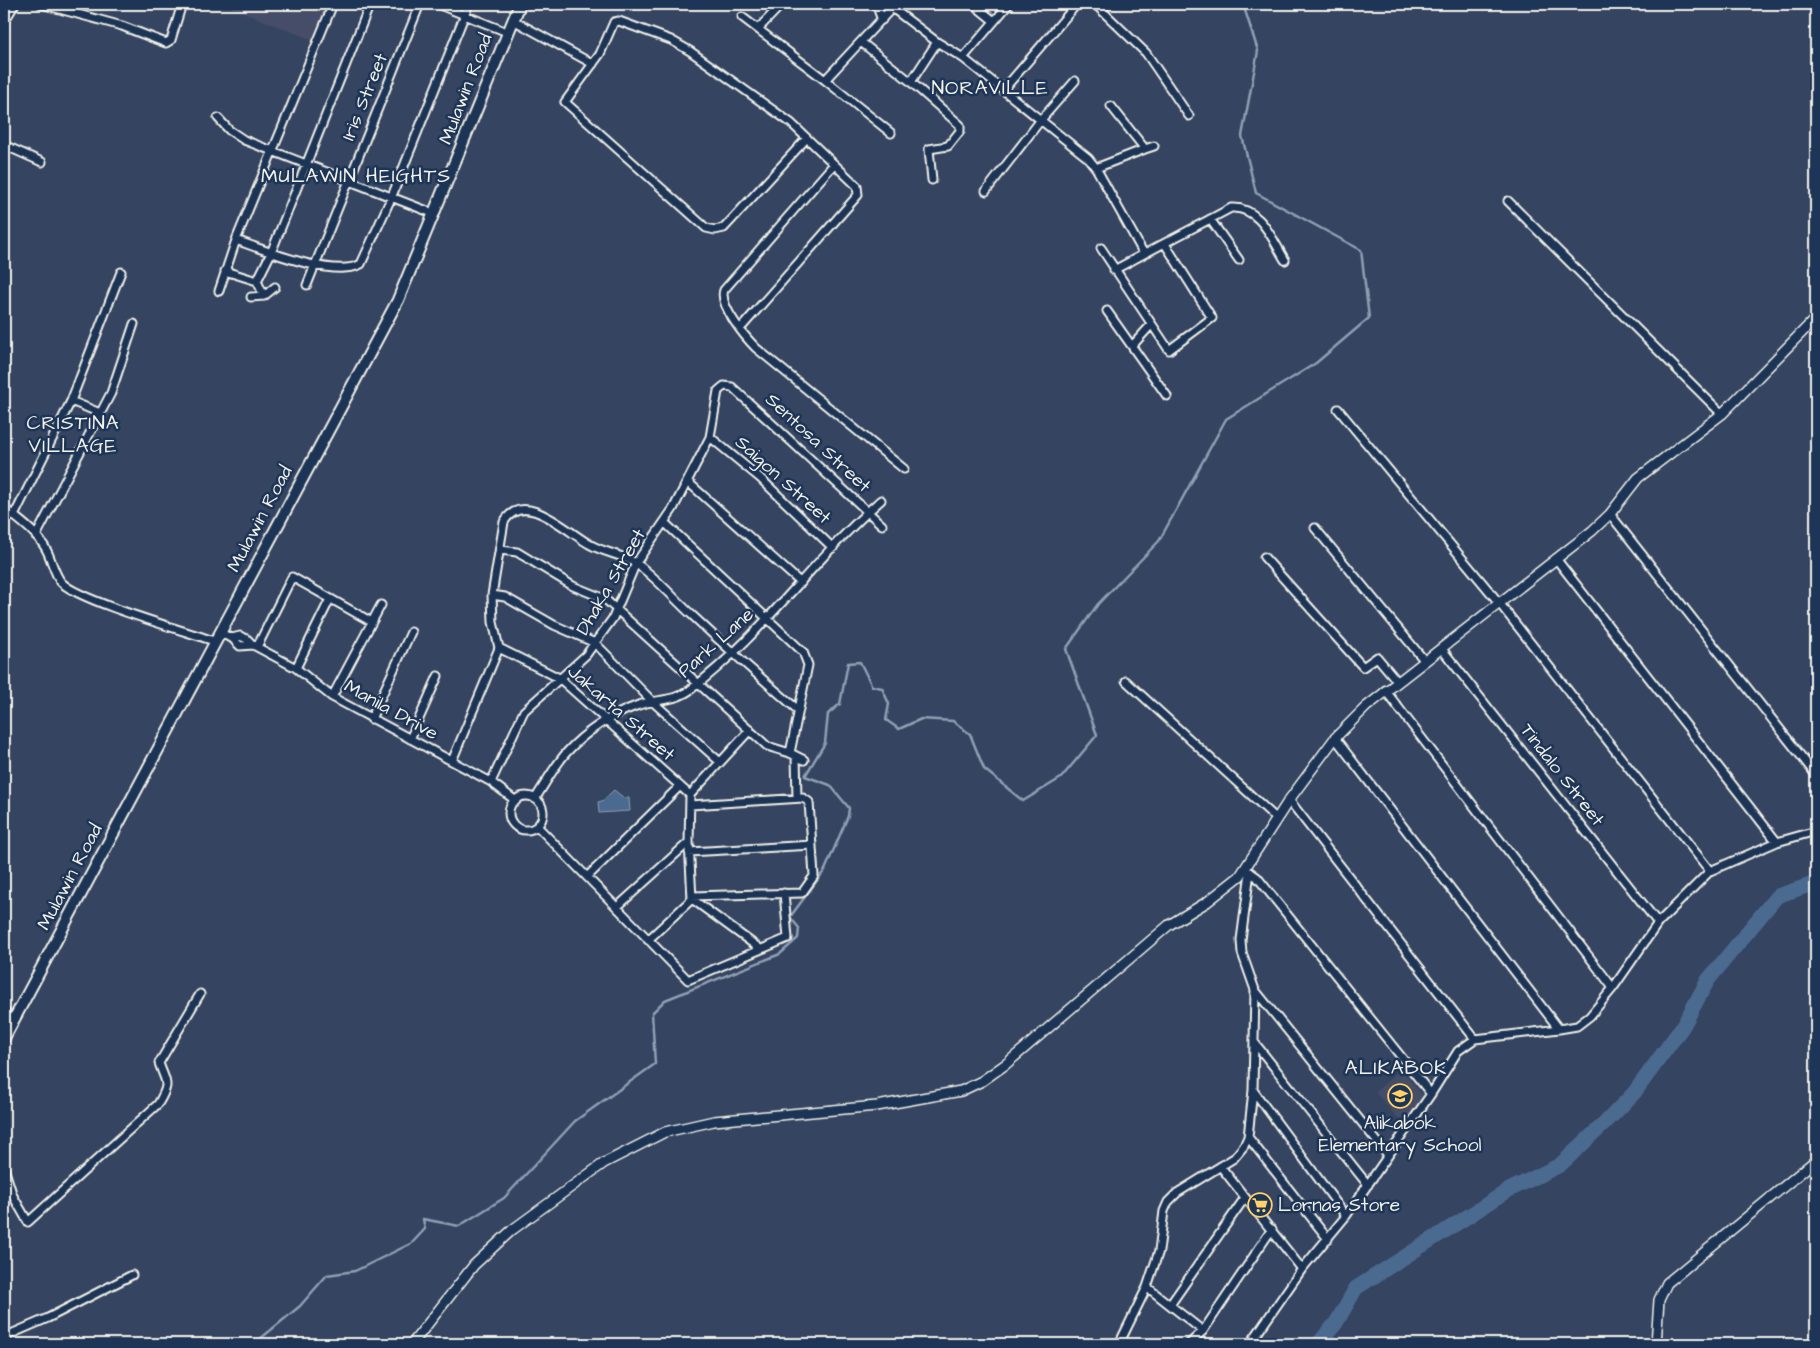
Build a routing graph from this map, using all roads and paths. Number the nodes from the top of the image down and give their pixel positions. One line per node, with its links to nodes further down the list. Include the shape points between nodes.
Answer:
1 (15, 4): 22 (street)
2 (41, 4): 3 (street, via 122,26 166,43 171,40)
3 (182, 4)
4 (333, 4): 42 (street)
5 (370, 4): 44 (street)
6 (420, 4): 47 (street, Iris Street)
7 (437, 4): 17 (street)
8 (469, 4): 17 (street)
9 (520, 4): 19 (main road, Mulawin Road)
10 (782, 4): 23 (street)
11 (876, 4): 20 (street)
12 (973, 4): 21 (street)
13 (1009, 4): 21 (street)
14 (1077, 4): 32 (street)
15 (1096, 4): 34 (street, via 1146,53)
16 (890, 6): 20 (street); 26 (street)
17 (464, 14): 24 (street); 50 (street)
18 (742, 16): 23 (street)
19 (513, 20): 24 (main road, Mulawin Road); 28 (street)
20 (882, 20): 25 (street)
21 (994, 21): 27 (street)
22 (4, 22)
23 (759, 28): 29 (street)
24 (507, 32): 52 (main road, Mulawin Road)
25 (861, 42): 29 (street); 31 (street)
26 (937, 42): 27 (street); 31 (street)
27 (964, 58): 32 (street)
28 (593, 64): 38 (street, via 609,29 619,21 671,40 690,51); 38 (street, via 565,102 706,228 724,228)
29 (824, 80): 37 (street)
30 (1075, 81): 36 (street)
31 (911, 82): 48 (street, via 960,125 960,131 948,146 929,149)
32 (1004, 89): 36 (street)
33 (1111, 106): 41 (street)
34 (1189, 116)
35 (218, 118): 42 (street, via 244,140)
36 (1040, 121): 46 (street, via 1088,158); 49 (street)
37 (891, 133)
38 (807, 138): 45 (street)
39 (4, 145): 43 (street)
40 (1154, 146): 41 (street)
41 (1145, 149): 46 (street)
42 (274, 150): 44 (street); 54 (street)
43 (42, 162)
44 (307, 162): 47 (street); 57 (street)
45 (834, 164): 75 (street, via 724,290 724,301); 75 (street, via 857,186 858,196)
46 (1096, 168): 58 (street)
47 (350, 180): 50 (street); 61 (street, Iris Street)
48 (932, 180)
49 (986, 191)
50 (392, 196): 52 (street); 61 (street, via 361,264 355,268)
51 (1508, 201): 82 (street)
52 (435, 214): 109 (main road, Mulawin Road, via 398,300)
53 (1210, 219): 55 (street); 59 (street); 60 (street, via 1231,208 1250,211 1261,222)
54 (236, 240): 57 (street); 63 (street)
55 (1165, 244): 58 (street); 74 (street, via 1212,318 1169,350)
56 (1101, 248): 62 (street)
57 (271, 253): 61 (street); 65 (street)
58 (1144, 254): 62 (street)
59 (1239, 260)
60 (1285, 260)
61 (315, 266): 66 (street, Iris Street)
62 (1114, 270): 74 (street)
63 (225, 271): 65 (street); 68 (street)
64 (121, 272): 79 (street)
65 (257, 281): 69 (street)
66 (307, 285)
67 (275, 288): 69 (street)
68 (219, 291)
69 (264, 296): 70 (street)
70 (251, 297)
71 (1107, 311): 76 (street)
72 (1816, 318): 82 (street)
73 (134, 324): 81 (street, via 111,393)
74 (1151, 325): 76 (street)
75 (740, 329): 84 (street, via 756,348)
76 (1132, 346): 78 (street)
77 (732, 387): 83 (street, Dhaka Street, via 724,386 718,391); 88 (street, Sentosa Street)
78 (1166, 396)
79 (71, 401): 81 (street); 90 (street)
80 (1338, 409): 103 (street)
81 (100, 413): 94 (street)
82 (1722, 414): 89 (street, via 1638,478)
83 (710, 437): 85 (street, Dhaka Street); 95 (street, Saigon Street, via 760,478)
84 (904, 469)
85 (688, 482): 91 (street, Dhaka Street); 100 (street)
86 (881, 500): 88 (street, Park Lane)
87 (4, 508): 90 (street, Manila Drive)
88 (868, 512): 92 (street, Sentosa Street); 95 (street, Park Lane)
89 (1610, 514): 98 (street); 135 (street)
90 (14, 516): 94 (street, Manila Drive)
91 (665, 523): 99 (street, Dhaka Street); 106 (street)
92 (882, 525)
93 (1314, 528): 115 (street)
94 (36, 536): 109 (street, Manila Drive, via 61,582 70,589 108,605)
95 (833, 548): 100 (street, Park Lane)
96 (500, 550): 99 (street, via 504,522 509,513 520,508 552,519 592,546); 101 (street); 105 (street, via 517,552 534,560 573,586 594,593)
97 (1264, 557): 120 (street, via 1363,667 1377,657)
98 (1557, 560): 103 (street); 148 (street)
99 (636, 563): 105 (street, Dhaka Street); 114 (street)
100 (801, 583): 106 (street, Park Lane)
101 (492, 595): 110 (street, via 505,597 554,625); 112 (street, via 493,622)
102 (330, 599): 107 (street); 111 (street, via 292,577); 116 (street)
103 (1500, 604): 113 (street); 152 (street)
104 (381, 605): 107 (street)
105 (617, 607): 110 (street, Dhaka Street); 121 (street)
106 (766, 620): 114 (street, Park Lane); 125 (street, via 807,658)
107 (370, 621): 123 (street)
108 (411, 632): 126 (street)
109 (216, 637): 111 (street, Manila Drive, via 240,636); 164 (main road, Mulawin Road)
110 (595, 643): 118 (street, Dhaka Street); 124 (street)
111 (255, 646): 116 (street, Manila Drive)
112 (499, 648): 118 (street, Jakarta Street); 133 (street)
113 (1441, 648): 115 (street); 157 (street, Tindalo Street)
114 (733, 654): 121 (street, Park Lane); 125 (street)
115 (1424, 660): 120 (street)
116 (296, 668): 123 (street, Manila Drive)
117 (438, 676): 130 (street)
118 (559, 678): 127 (street, Jakarta Street); 136 (street, Dhaka Street, via 524,711)
119 (1126, 681): 144 (street)
120 (1397, 681): 122 (street)
121 (699, 683): 124 (street, Park Lane, via 670,700); 128 (street)
122 (1385, 690): 129 (street); 160 (street)
123 (332, 697): 126 (street, Manila Drive)
124 (653, 702): 127 (street, Park Lane); 134 (street)
125 (798, 710): 131 (street)
126 (371, 719): 130 (street, Manila Drive)
127 (607, 719): 137 (street, Jakarta Street); 141 (street, Park Lane, via 567,752)
128 (750, 730): 131 (street, via 767,746); 134 (street)
129 (1335, 738): 142 (street); 165 (street)
130 (410, 739): 133 (street, Manila Drive)
131 (793, 754): 132 (street); 139 (street)
132 (804, 760)
133 (452, 761): 136 (street, Manila Drive)
134 (720, 762): 138 (street)
135 (1816, 775)
136 (491, 782): 140 (street, Manila Drive)
137 (680, 786): 138 (street, Jakarta Street); 153 (street)
138 (690, 795): 143 (street)
139 (797, 798): 143 (street); 149 (street, via 809,802)
140 (516, 800): 141 (street, via 525,797); 145 (street, via 510,809 513,824 528,830)
141 (535, 800): 145 (street, via 543,812)
142 (1289, 800): 144 (street); 167 (street)
143 (690, 805): 147 (street)
144 (1277, 820): 151 (street)
145 (537, 826): 153 (street)
146 (1816, 831): 148 (street)
147 (689, 842): 150 (street); 156 (street)
148 (1777, 842): 152 (street)
149 (812, 845): 150 (street); 154 (street, via 814,876 802,893)
150 (690, 852): 155 (street)
151 (1247, 871): 161 (street, via 1241,940 1242,953); 170 (street, via 1257,877); 187 (street, via 1170,925 1006,1064 961,1091 877,1106 714,1121 665,1132 604,1163 512,1230 474,1266)
152 (1710, 871): 157 (street)
153 (587, 877): 156 (street)
154 (784, 893): 155 (street); 159 (street, via 788,938)
155 (692, 897): 158 (street); 159 (street)
156 (617, 907): 158 (street)
157 (1658, 923): 160 (street)
158 (648, 940): 159 (street, via 688,980)
159 (759, 948)
160 (1613, 988): 165 (street, via 1590,1016 1577,1026)
161 (1255, 990): 168 (street); 172 (street)
162 (200, 994): 175 (street, via 159,1063 168,1081 158,1104 28,1222 13,1196)
163 (4, 1012): 164 (street)
164 (14, 1019): 166 (main road, Mulawin Road)
165 (1559, 1030): 167 (street)
166 (4, 1038)
167 (1475, 1039): 170 (street, via 1458,1051)
168 (1254, 1042): 169 (street); 176 (street)
169 (1253, 1090): 171 (street); 178 (street)
170 (1431, 1094): 172 (street)
171 (1248, 1137): 174 (street, via 1234,1158); 180 (street)
172 (1388, 1155): 176 (street)
173 (1816, 1160): 191 (street, via 1667,1283 1659,1300)
174 (1221, 1167): 177 (street); 183 (street, via 1177,1193 1168,1202 1159,1251)
175 (4, 1168)
176 (1368, 1185): 178 (street)
177 (1244, 1198): 179 (street); 184 (street)
178 (1346, 1216): 180 (street)
179 (1272, 1229): 181 (street); 185 (street)
180 (1328, 1239): 181 (street)
181 (1302, 1269): 190 (street)
182 (132, 1275): 186 (street)
183 (1147, 1288): 184 (street); 188 (street)
184 (1170, 1305): 185 (street)
185 (1203, 1330): 189 (street)
186 (4, 1337)
187 (412, 1344)
188 (1119, 1344)
189 (1189, 1344)
190 (1250, 1344)
191 (1656, 1344)

